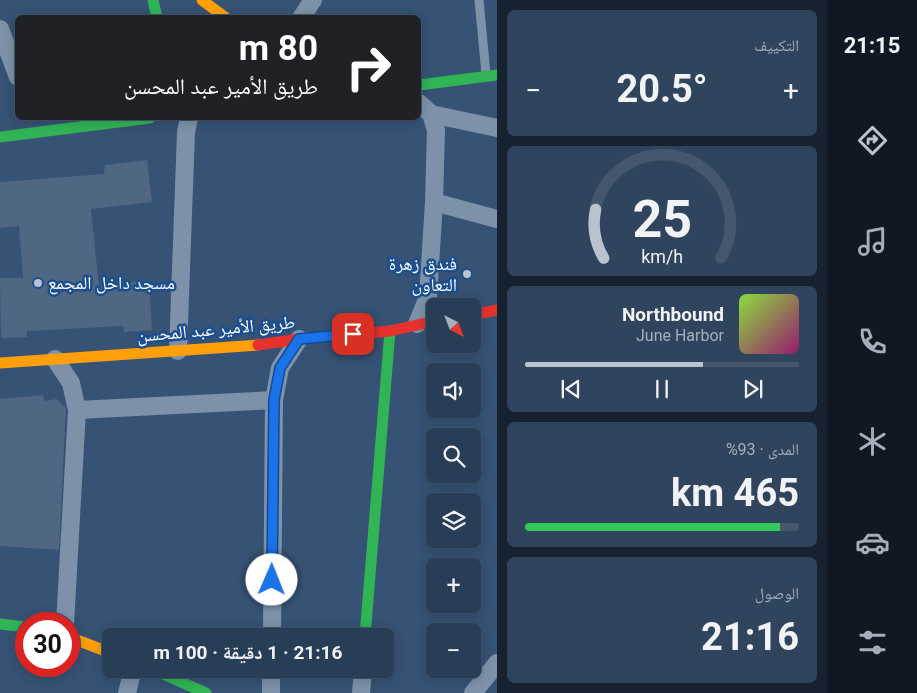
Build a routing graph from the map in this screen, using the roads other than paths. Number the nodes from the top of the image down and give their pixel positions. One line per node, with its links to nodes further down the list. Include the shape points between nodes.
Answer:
1 (152, 0): 5 (main road)
2 (202, 0): 6 (main road)
3 (313, 0): 7 (street)
4 (479, 0): 10 (lane)
5 (156, 15)
6 (222, 15)
7 (303, 15)
8 (0, 29): 9 (street)
9 (15, 69)
10 (492, 76): 11 (main road)
11 (421, 85)
12 (425, 108): 16 (street); 18 (street, via 436,130)
13 (117, 120): 15 (main road)
14 (189, 120): 26 (street)
15 (35, 125): 17 (main road)
16 (497, 128)
17 (0, 137)
18 (434, 202): 19 (street); 23 (street, via 428,297)
19 (497, 219)
20 (497, 310): 21 (main road)
21 (481, 313)
22 (426, 322): 23 (main road, طريق الأمير عبد المحسن)
23 (417, 324): 24 (main road, طريق الأمير عبد المحسن)
24 (390, 331): 25 (main road, طريق الأمير عبد المحسن); 35 (main road)
25 (299, 339): 26 (main road, طريق الأمير عبد المحسن); 29 (street, via 280,368)
26 (178, 351): 27 (main road, طريق الأمير عبد المحسن)
27 (55, 359): 28 (main road, طريق الأمير عبد المحسن); 30 (street, via 71,383)
28 (0, 363)
29 (274, 400): 30 (street); 34 (street)
30 (77, 410): 31 (street)
31 (66, 612)
32 (0, 624): 33 (main road)
33 (15, 626)
34 (272, 628)
35 (367, 628)
36 (80, 641): 37 (main road)
37 (102, 650)
38 (497, 663): 47 (street)
39 (131, 678): 43 (street)
40 (172, 678): 44 (main road)
41 (271, 678): 45 (street)
42 (362, 678): 46 (street)
43 (127, 693)
44 (206, 693)
45 (271, 693)
46 (361, 693)
47 (473, 693)

